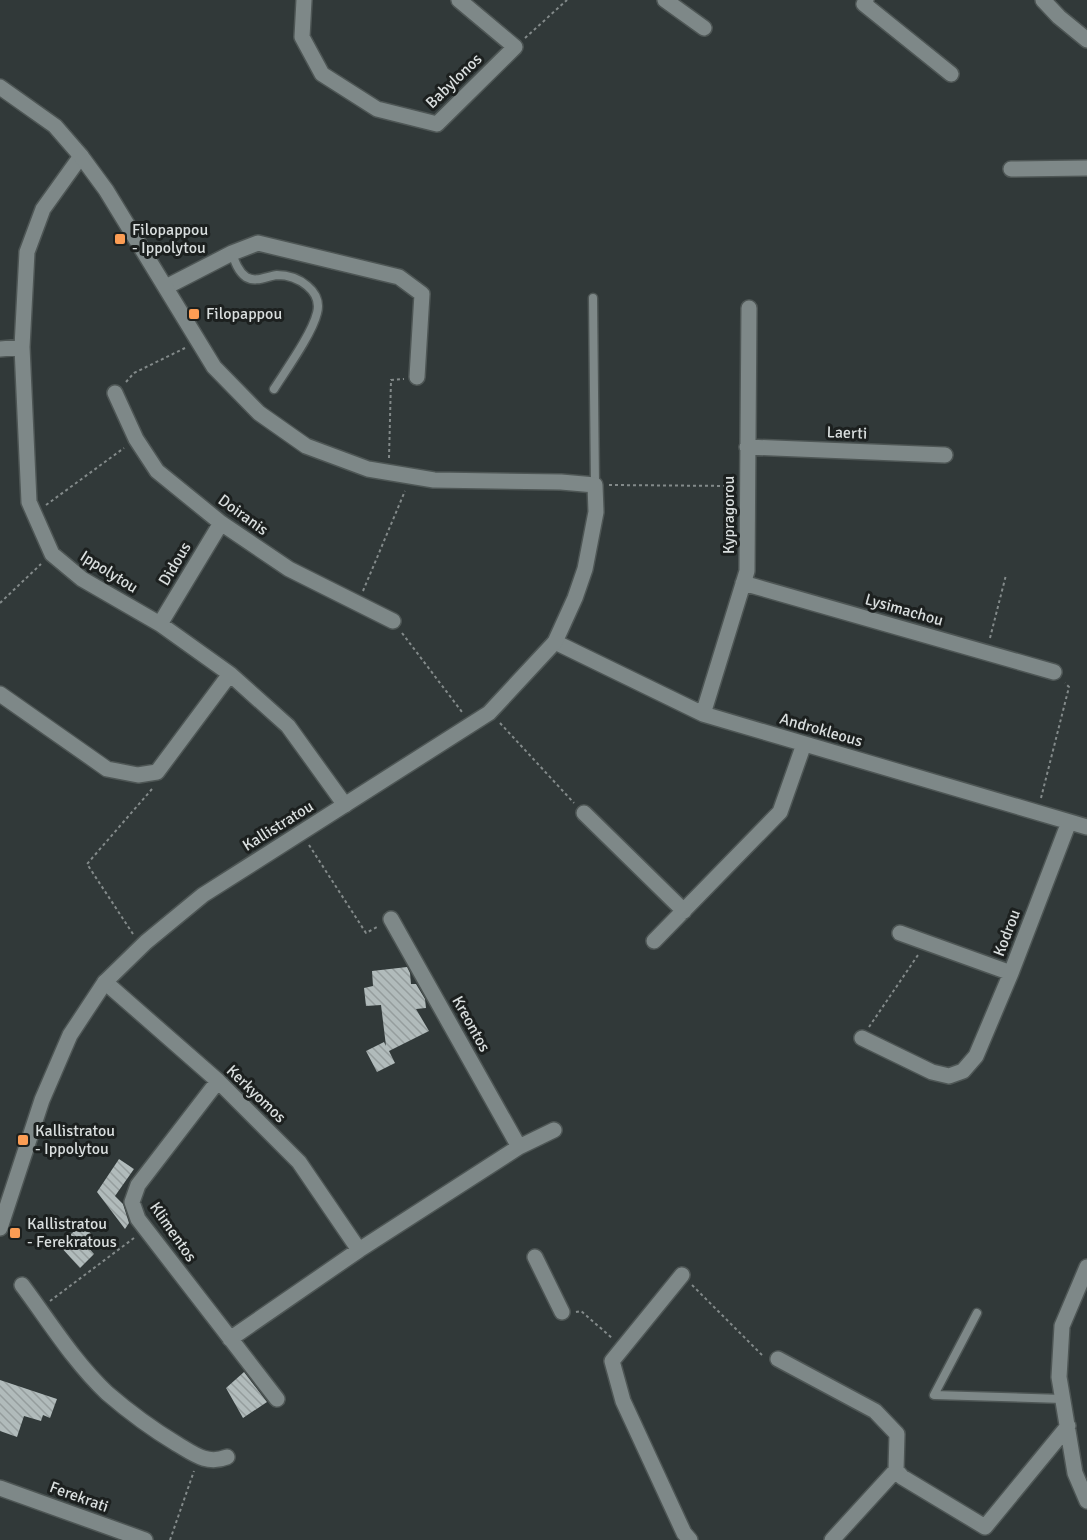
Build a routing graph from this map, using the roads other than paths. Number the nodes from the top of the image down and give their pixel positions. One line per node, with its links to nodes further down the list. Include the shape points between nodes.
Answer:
1 (304, 0): 2 (street, Babylonos, via 302,37 322,74 377,109 437,124 515,46)
2 (459, 0)
3 (665, 0): 6 (street)
4 (866, 0): 8 (street, via 864,4)
5 (1042, 0): 7 (street)
6 (704, 28)
7 (1087, 40)
8 (951, 74)
9 (0, 87): 10 (street, via 55,126)
10 (81, 156): 14 (street); 17 (street, Ippolytou, via 43,209 27,252)
11 (1087, 168): 12 (street)
12 (1011, 170)
13 (232, 254): 14 (street); 19 (street, via 258,243 399,277 422,294); 20 (lane, via 247,278 291,278 313,289 319,302 317,315)
14 (166, 287): 24 (street, via 214,367 259,413 306,446 368,469 434,480)
15 (593, 298): 24 (lane)
16 (749, 308): 22 (street, Kypragorou)
17 (22, 347): 18 (street); 28 (street, Ippolytou, via 29,502 52,554 82,579)
18 (0, 349)
19 (417, 377)
20 (274, 389)
21 (115, 393): 25 (street, Doiranis, via 136,439 157,471)
22 (747, 447): 23 (street, Laerti); 26 (street, Kypragorou, via 747,571)
23 (945, 455)
24 (595, 485): 29 (street, Kallistratou, via 596,512 585,569)
25 (221, 523): 27 (street, Doiranis, via 289,569); 28 (street, Didous)
26 (743, 583): 30 (street, Lysimachou); 33 (street, Kypragorou)
27 (393, 621)
28 (160, 624): 31 (street, Ippolytou)
29 (555, 642): 33 (street, Androkleous); 35 (street, Kallistratou, via 489,713)
30 (1054, 672)
31 (230, 674): 32 (street, via 157,772 138,775 107,769); 35 (street, Ippolytou, via 288,726)
32 (0, 694)
33 (703, 714): 34 (street, Androkleous)
34 (804, 744): 37 (street, Androkleous); 39 (street, via 780,812)
35 (345, 805): 44 (street, Kallistratou, via 203,895)
36 (584, 813): 39 (street)
37 (1069, 822): 38 (street, Androkleous); 43 (street, Kodrou)
38 (1087, 827)
39 (684, 910): 42 (street)
40 (391, 919): 48 (street, Kreontos)
41 (900, 933): 43 (street)
42 (654, 941)
43 (1011, 973): 45 (street, Kodrou, via 976,1056 963,1071 949,1076 932,1072)
44 (105, 982): 46 (street, Kerkyomos); 49 (street, Kallistratou, via 70,1035 42,1100)
45 (862, 1038)
46 (218, 1081): 50 (street, Kerkyomos, via 299,1162); 57 (street, Klimentos, via 138,1185 132,1202 138,1219)
47 (554, 1130): 48 (street)
48 (519, 1147): 50 (street)
49 (1, 1224)
50 (359, 1250): 57 (street)
51 (534, 1257): 55 (street)
52 (1087, 1267): 59 (street, via 1062,1326 1059,1377)
53 (682, 1275): 67 (street, via 612,1361 623,1401)
54 (22, 1286): 62 (street, via 106,1392 198,1457 218,1461)
55 (562, 1312)
56 (977, 1313): 59 (lane, via 934,1395)
57 (230, 1339): 60 (street, Klimentos)
58 (778, 1359): 63 (street, via 875,1411 897,1434)
59 (1063, 1398): 61 (street)
60 (277, 1399)
61 (1068, 1426): 63 (street, via 985,1527); 65 (street, via 1075,1473)
62 (227, 1457)
63 (896, 1470): 68 (street)
64 (0, 1488): 66 (street, Ferekrati)
65 (1087, 1501)
66 (145, 1540)
67 (690, 1540)
68 (832, 1540)

